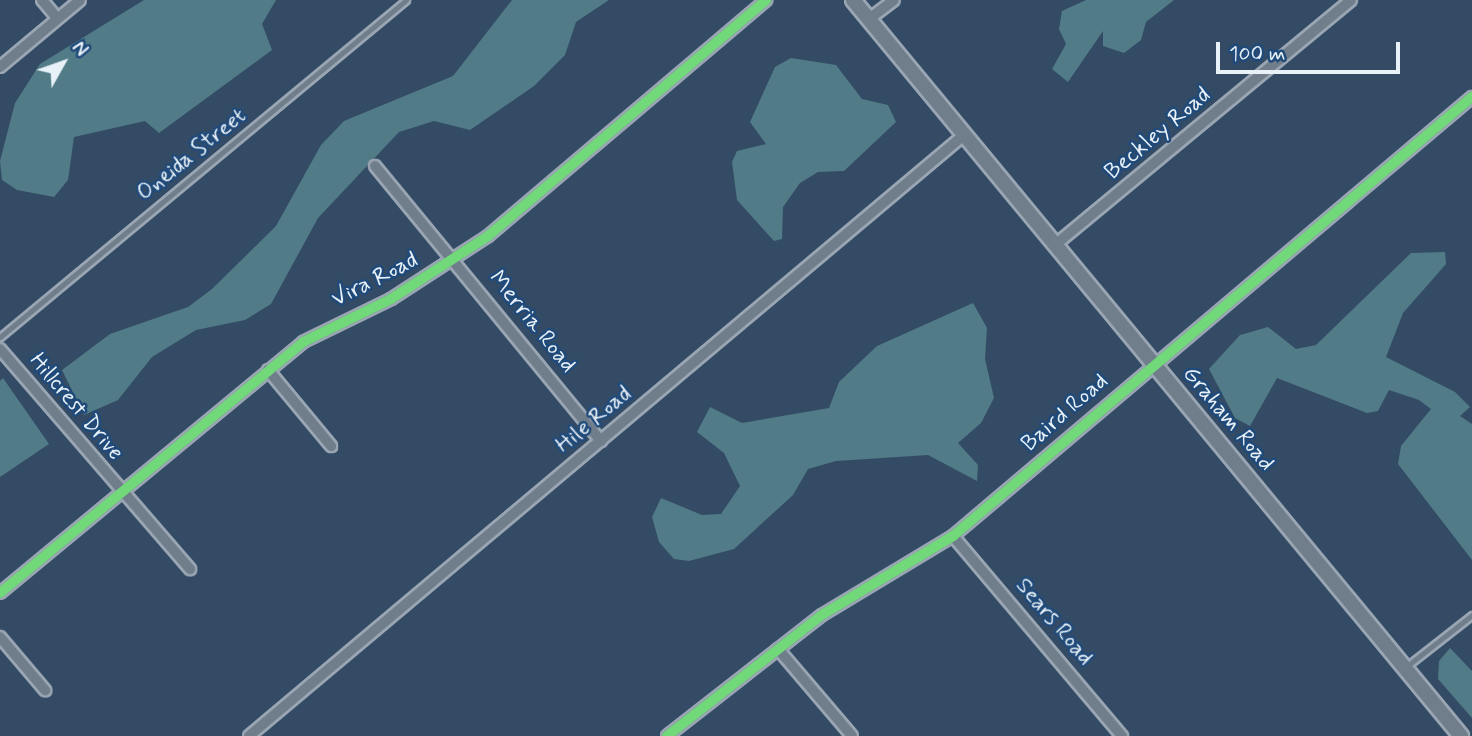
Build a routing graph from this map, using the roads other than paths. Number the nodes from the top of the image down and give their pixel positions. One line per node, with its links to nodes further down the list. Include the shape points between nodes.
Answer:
1 (42, 0): 8 (street)
2 (80, 0): 8 (street)
3 (407, 0): 16 (lane, Oneida Street)
4 (766, 0): 15 (street, Vira Road)
5 (853, 0): 9 (main road, Graham Road)
6 (894, 0): 9 (street)
7 (1351, 0): 14 (street, Beckley Road)
8 (57, 18): 10 (street)
9 (869, 19): 12 (main road, Graham Road)
10 (0, 67)
11 (1472, 97): 18 (street, Baird Road)
12 (964, 135): 14 (main road, Graham Road); 20 (street, Hile Road)
13 (375, 166): 15 (street, Merria Road)
14 (1055, 246): 18 (main road, Graham Road)
15 (455, 259): 19 (street, Vira Road, via 391,299 319,332); 20 (street, Merria Road)
16 (0, 337)
17 (0, 349): 22 (street, Hillcrest Drive)
18 (1153, 365): 23 (street, Baird Road); 29 (main road, Graham Road)
19 (268, 370): 21 (street); 22 (street, Vira Road)
20 (601, 441): 31 (street, Hile Road)
21 (331, 446)
22 (121, 491): 24 (street, Hillcrest Drive); 25 (street, Vira Road)
23 (953, 536): 28 (street, Baird Road); 34 (street, Sears Road)
24 (190, 569)
25 (0, 593)
26 (1472, 615): 29 (lane)
27 (0, 637): 30 (street)
28 (778, 649): 32 (street, Baird Road); 33 (street)
29 (1404, 667): 35 (main road, Graham Road)
30 (45, 690)
31 (249, 736)
32 (667, 736)
33 (852, 736)
34 (1122, 736)
35 (1461, 736)

